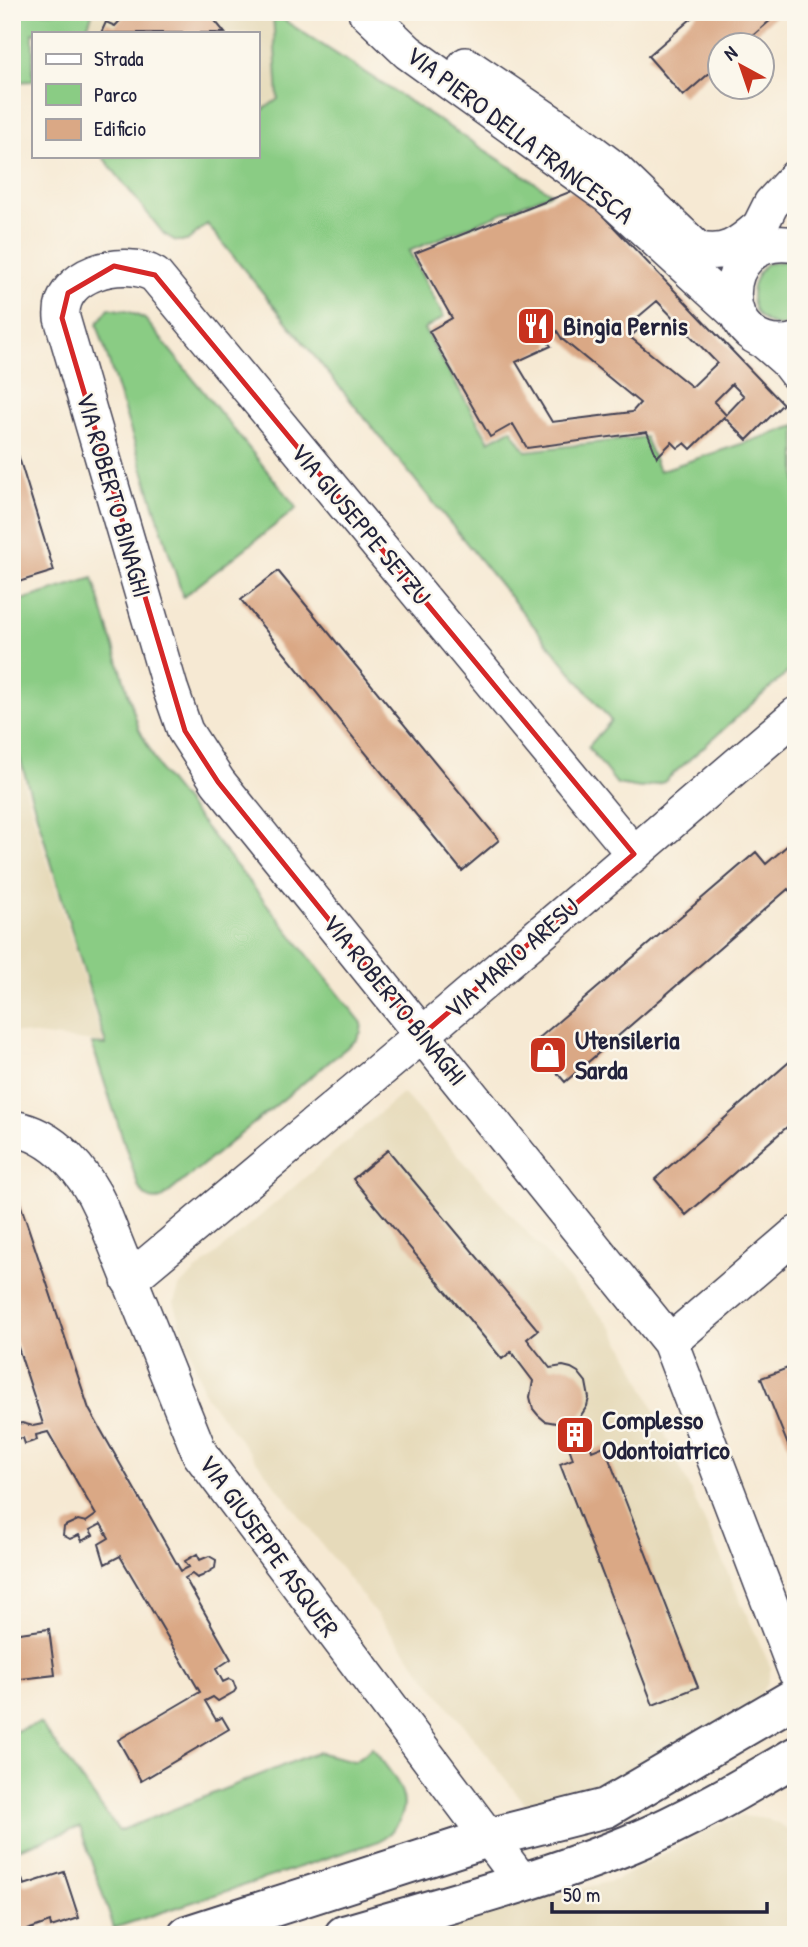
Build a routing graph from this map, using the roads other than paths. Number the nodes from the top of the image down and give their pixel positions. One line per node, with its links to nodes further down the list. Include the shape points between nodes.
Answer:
1 (366, 12): 7 (street, VIA PIERO DELLA FRANCESCA, via 408,52 608,196)
2 (390, 12): 5 (street, VIA PIERO DELLA FRANCESCA, via 613,168 687,241)
3 (796, 177): 5 (street, via 771,204 760,227)
4 (796, 245): 5 (street, via 761,248 746,259)
5 (723, 264): 7 (street)
6 (63, 300): 11 (street, VIA GIUSEPPE SETZU, via 84,279 114,266 155,275); 12 (street, VIA ROBERTO BINAGHI, via 62,318 185,731 218,782)
7 (737, 314): 8 (street, VIA PIERO DELLA FRANCESCA, via 749,331)
8 (779, 340): 9 (street, VIA PIERO DELLA FRANCESCA)
9 (796, 373)
10 (796, 715): 11 (street, VIA MARIO ARESU)
11 (634, 854): 12 (street, VIA MARIO ARESU)
12 (422, 1035): 15 (street, VIA MARIO ARESU); 16 (street, VIA ROBERTO BINAGHI)
13 (12, 1128): 15 (street, VIA GIUSEPPE ASQUER, via 49,1142 84,1177)
14 (796, 1234): 16 (street)
15 (129, 1280): 20 (street, VIA GIUSEPPE ASQUER, via 200,1454)
16 (670, 1342): 17 (street, VIA ROBERTO BINAGHI)
17 (796, 1672)
18 (796, 1698): 20 (street, via 606,1808)
19 (796, 1756): 21 (street, via 720,1802 629,1844)
20 (488, 1838): 21 (street, VIA GIUSEPPE ASQUER); 22 (street)
21 (522, 1882): 23 (street)
22 (187, 1935)
23 (344, 1935)

